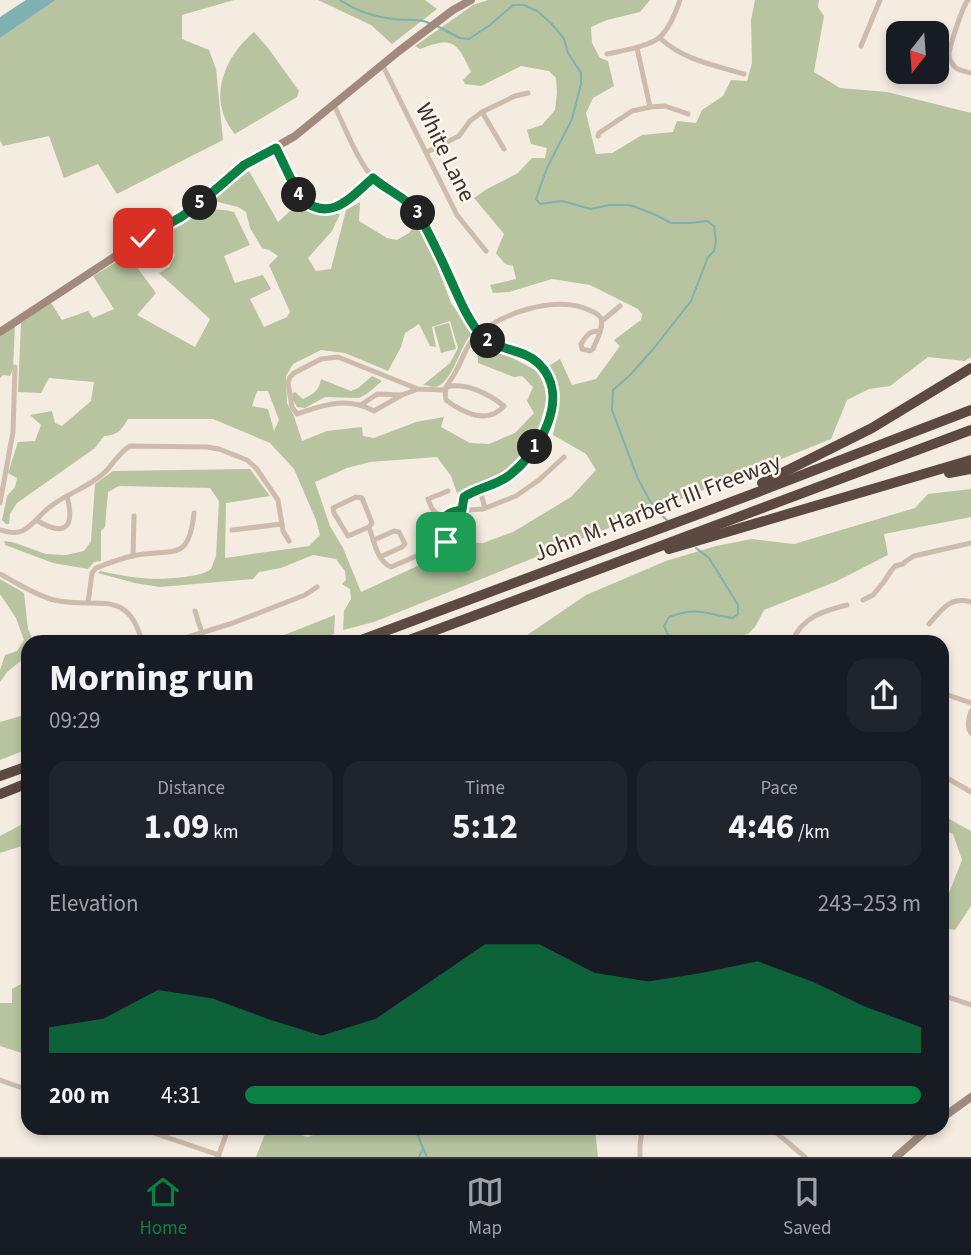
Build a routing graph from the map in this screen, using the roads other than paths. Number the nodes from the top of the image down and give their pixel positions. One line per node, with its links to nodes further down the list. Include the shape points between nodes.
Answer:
1 (471, 0): 9 (street)
2 (680, 0): 5 (street)
3 (880, 0): 6 (street)
4 (968, 0): 11 (street, via 949,52 956,68)
5 (660, 38): 7 (street); 10 (street, via 687,57)
6 (861, 46)
7 (637, 48): 8 (street); 14 (street)
8 (607, 54)
9 (382, 64): 13 (street); 20 (street, White Lane)
10 (744, 74)
11 (971, 74)
12 (528, 93): 15 (street)
13 (334, 105): 18 (street); 21 (street)
14 (650, 107): 16 (street, via 666,106); 17 (street, via 632,111)
15 (482, 112): 19 (street); 20 (street, via 459,136)
16 (688, 114)
17 (598, 136)
18 (276, 148): 21 (street, via 300,198 316,208 342,205); 26 (street, via 244,165 181,217)
19 (504, 149)
20 (427, 152): 22 (street, White Lane, via 457,215)
21 (373, 178): 27 (street, via 418,212)
22 (486, 251)
23 (620, 306): 24 (street)
24 (602, 321): 25 (street); 27 (street, via 586,308 546,304)
25 (600, 331)
26 (0, 332)
27 (480, 334): 30 (street, via 472,340); 40 (street, via 537,362 553,392 548,423 537,444 520,466)
28 (15, 367): 43 (street, via 13,432)
29 (971, 368): 47 (highway, via 872,428)
30 (446, 388): 30 (street, via 470,388 504,406 494,415 475,415 446,400); 31 (street)
31 (418, 389): 32 (street); 33 (street, via 338,357 313,362 290,377 292,407 298,414 344,402)
32 (402, 395): 33 (street, via 376,394); 33 (street, via 374,411)
33 (361, 405)
34 (971, 410): 47 (highway, John M. Harbert III Freeway)
35 (971, 430): 55 (highway, John M. Harbert III Freeway)
36 (564, 457): 44 (street, via 516,496)
37 (971, 460): 41 (highway)
38 (971, 469): 41 (highway)
39 (448, 491): 49 (street, via 428,499 433,512)
40 (480, 491): 44 (street); 45 (street, via 464,497)
41 (850, 495): 55 (highway)
42 (67, 496): 50 (street); 50 (street, via 69,521 64,529); 51 (street, via 99,477 130,446 207,447 247,460 256,468 278,500)
43 (0, 503)
44 (485, 508): 45 (street)
45 (462, 510): 49 (street)
46 (194, 513): 59 (street, via 191,534 181,548)
47 (696, 515): 72 (highway, John M. Harbert III Freeway)
48 (134, 516): 59 (street)
49 (444, 518): 60 (street, via 444,544 394,567)
50 (36, 520): 53 (street, via 18,533)
51 (282, 524): 54 (street); 57 (street)
52 (369, 527): 52 (street, via 348,536 333,508 362,498 372,523); 56 (street)
53 (0, 530)
54 (232, 530)
55 (707, 534): 73 (highway, John M. Harbert III Freeway)
56 (373, 540): 60 (street); 60 (street, via 394,531 405,544)
57 (289, 541)
58 (971, 543): 63 (street, via 914,556 895,566 878,590)
59 (133, 556): 65 (street, via 96,568)
60 (380, 557)
61 (0, 574): 65 (street, via 45,597)
62 (317, 587): 69 (street)
63 (863, 600)
64 (971, 602): 68 (street, via 952,602)
65 (88, 603): 70 (street, via 107,603 127,612)
66 (847, 605): 74 (street, via 806,621)
67 (195, 611): 69 (street)
68 (929, 624)
69 (202, 633): 71 (street)
70 (140, 635)
71 (195, 635)
72 (375, 635)
73 (423, 635)
74 (795, 635)
75 (949, 695): 76 (street)
76 (971, 703)
77 (971, 711): 78 (street)
78 (971, 733)
79 (21, 768): 80 (highway)
80 (0, 776)
81 (949, 779): 83 (street)
82 (21, 786): 84 (highway)
83 (971, 792)
84 (0, 794)
85 (949, 997): 86 (street)
86 (971, 1005)
87 (0, 1080): 88 (street)
88 (21, 1088)
89 (971, 1097): 90 (street)
90 (949, 1113)
91 (159, 1135): 98 (street)
92 (226, 1135): 98 (street)
93 (641, 1135): 99 (street)
94 (779, 1135): 100 (street)
95 (914, 1135): 97 (street)
96 (921, 1135): 97 (street)
97 (918, 1138): 101 (street)
98 (219, 1156)
99 (640, 1157)
100 (805, 1157)
101 (896, 1157)

